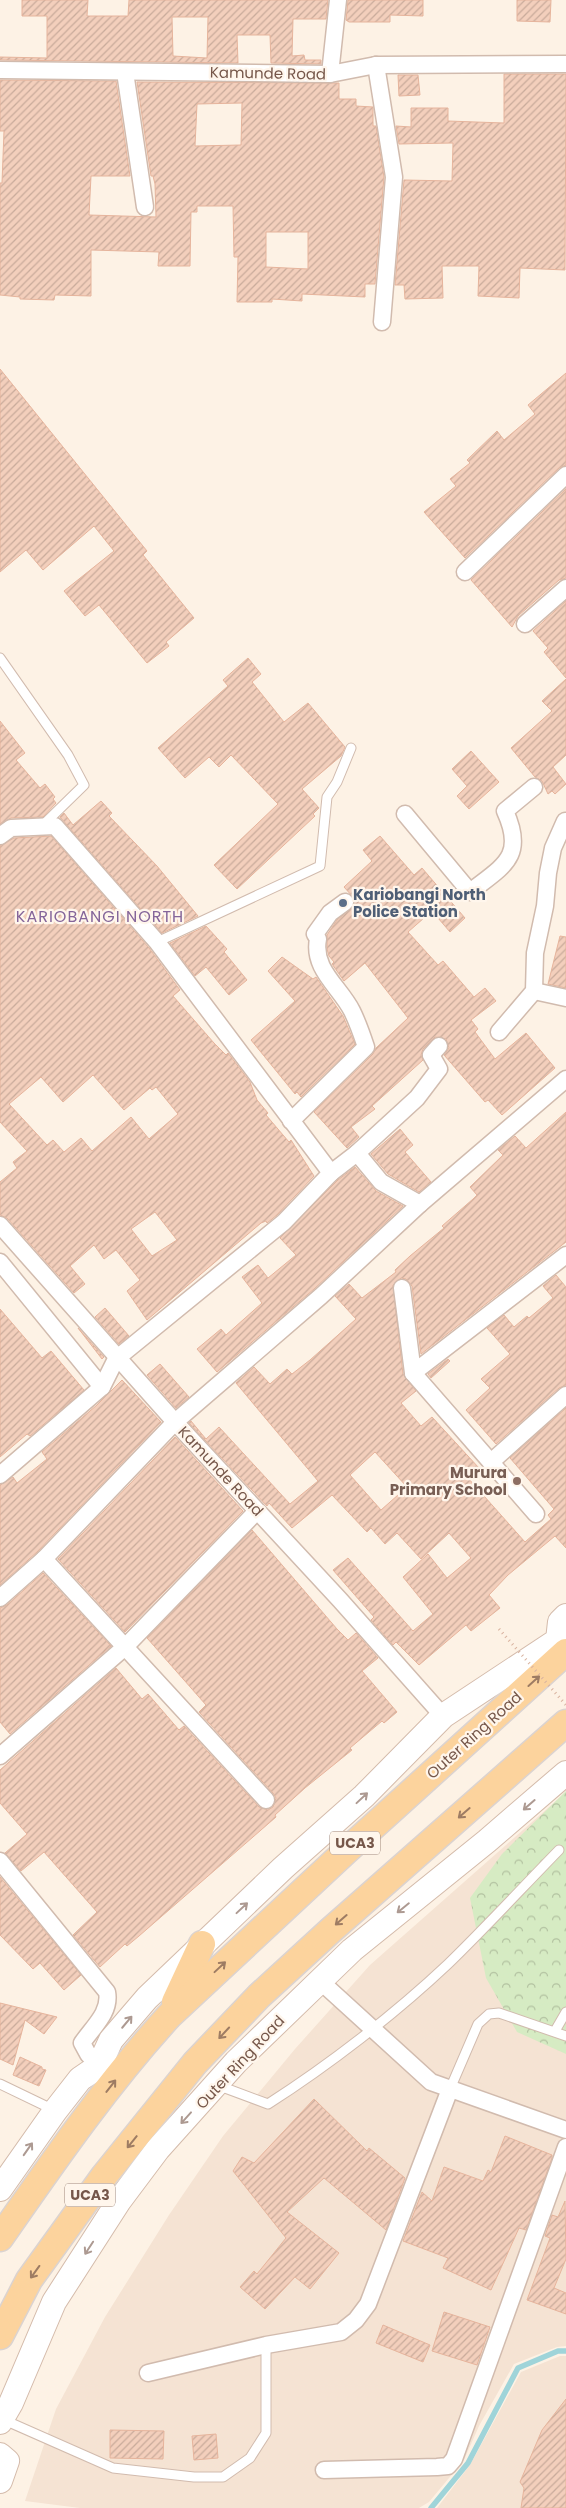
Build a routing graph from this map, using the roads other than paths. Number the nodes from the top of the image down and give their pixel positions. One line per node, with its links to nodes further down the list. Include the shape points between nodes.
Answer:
1 (338, 0): 6 (street)
2 (566, 64): 3 (street, Kamunde Road)
3 (376, 65): 6 (street, Kamunde Road); 8 (street, via 394,178)
4 (0, 70): 5 (street, Kamunde Road)
5 (126, 72): 6 (street, Kamunde Road); 7 (street)
6 (330, 74)
7 (145, 206)
8 (382, 322)
9 (566, 475): 10 (street)
10 (465, 572)
11 (566, 588): 12 (street)
12 (524, 624)
13 (0, 658): 18 (lane, via 68,755 84,785)
14 (351, 748): 21 (lane, via 327,797 320,866)
15 (534, 787): 16 (street, via 505,812 512,828 514,848 511,854 503,866 470,892)
16 (405, 814)
17 (565, 821): 22 (street, via 549,866 535,953)
18 (42, 826): 19 (street, via 11,828); 21 (street, via 55,826)
19 (0, 836)
20 (345, 902): 27 (street, via 330,912 316,934 316,950 330,980 351,1009 366,1048)
21 (157, 942): 27 (street)
22 (534, 991): 23 (street); 24 (street)
23 (566, 998)
24 (499, 1032)
25 (439, 1046): 28 (street, via 431,1055 439,1069 416,1098)
26 (566, 1079): 30 (street)
27 (291, 1121): 29 (street)
28 (357, 1153): 29 (street); 30 (street, via 381,1182)
29 (331, 1173): 36 (street, via 284,1222 116,1359)
30 (420, 1204): 38 (street, via 321,1296)
31 (0, 1224): 38 (street, Kamunde Road)
32 (566, 1255): 35 (street)
33 (0, 1262): 36 (street)
34 (402, 1288): 35 (street)
35 (413, 1373): 39 (street)
36 (102, 1386): 40 (street)
37 (566, 1395): 39 (street)
38 (175, 1422): 41 (street, Kamunde Road); 43 (street)
39 (491, 1462): 42 (street)
40 (0, 1475)
41 (257, 1510): 46 (street); 47 (street, Kamunde Road)
42 (536, 1514)
43 (44, 1559): 44 (street); 46 (street)
44 (0, 1598)
45 (563, 1632): 47 (main road, Outer Ring Road / UCA3); 57 (main road, Outer Ring Road / UCA3, one-way to 45, via 337,1859)
46 (125, 1647): 49 (street); 51 (street)
47 (443, 1716): 54 (main road, Outer Ring Road / UCA3, one-way to 47, via 364,1796)
48 (566, 1723): 70 (main road, Outer Ring Road / UCA3, one-way to 70, via 259,1996 195,2064 86,2200 29,2280)
49 (0, 1756)
50 (566, 1773): 55 (main road, Outer Ring Road / UCA3, one-way to 55)
51 (266, 1800)
52 (559, 1850): 58 (lane, via 447,1965)
53 (0, 1861): 61 (street, via 108,1992 106,2010 82,2043)
54 (202, 1944): 57 (main road); 61 (main road, Outer Ring Road / UCA3, one-way to 54, via 112,2040 147,1998)
55 (318, 1980): 58 (street); 63 (main road, Outer Ring Road / UCA3)
56 (566, 2012): 59 (lane)
57 (169, 2016): 69 (main road, Outer Ring Road / UCA3, one-way to 57, via 75,2132)
58 (371, 2029): 63 (lane, via 268,2104); 64 (street, via 431,2082)
59 (555, 2031): 60 (lane); 64 (lane, via 499,2013 489,2014 478,2024)
60 (566, 2036)
61 (99, 2066): 65 (main road, Outer Ring Road / UCA3, via 80,2079)
62 (0, 2084): 65 (lane)
63 (217, 2084): 73 (main road, Outer Ring Road / UCA3, one-way to 73, via 158,2149 119,2200 54,2302)
64 (450, 2089): 66 (street); 71 (street, via 368,2304 341,2332)
65 (55, 2111): 68 (main road, Outer Ring Road / UCA3, one-way to 65)
66 (566, 2130)
67 (566, 2147): 74 (street, via 454,2460 448,2466 437,2468)
68 (0, 2189)
69 (0, 2238)
70 (0, 2336)
71 (266, 2345): 72 (street); 73 (lane, via 266,2433 250,2458 222,2477 113,2468)
72 (148, 2373)
73 (1, 2420)
74 (324, 2470)

